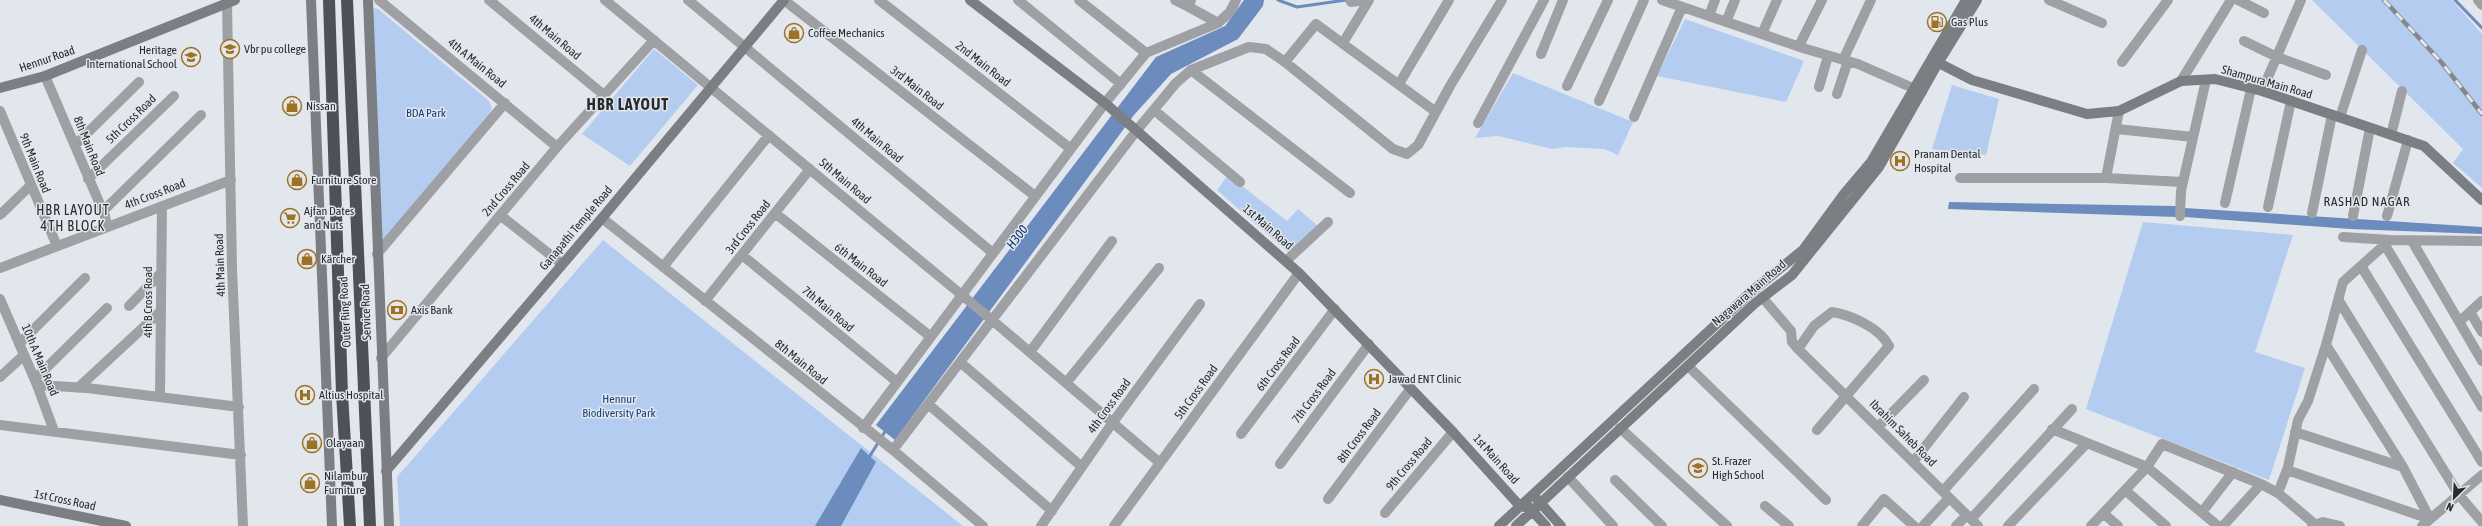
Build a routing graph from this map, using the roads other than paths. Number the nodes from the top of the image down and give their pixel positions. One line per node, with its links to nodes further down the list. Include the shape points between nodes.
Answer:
1 (311, 0): 239 (street)
2 (328, 0): 240 (highway, Outer Ring Road, via 342,394)
3 (347, 0): 241 (highway, Outer Ring Road)
4 (368, 0): 135 (street, Service Road)
5 (379, 0): 83 (street, 4th A Main Road)
6 (489, 0): 79 (street, 4th Main Road)
7 (605, 0): 48 (street)
8 (688, 0): 52 (street)
9 (784, 0): 52 (street, Ganapathi Temple Road); 112 (street, 3rd Main Road)
10 (879, 0): 102 (street, 2nd Main Road)
11 (970, 0): 84 (street, 1st Main Road)
12 (1018, 0): 68 (street)
13 (1080, 0): 54 (street)
14 (1175, 0): 39 (street)
15 (1236, 0): 45 (street, via 1230,12)
16 (1367, 0): 35 (street); 50 (street)
17 (1449, 0): 69 (street)
18 (1502, 0): 88 (street)
19 (1544, 0): 92 (street)
20 (1563, 0): 55 (street)
21 (1608, 0): 71 (street)
22 (1644, 0): 81 (street)
23 (1715, 0): 43 (street)
24 (1735, 0): 44 (street)
25 (1777, 0): 47 (street)
26 (1822, 0): 51 (street)
27 (1871, 0): 58 (street)
28 (1977, 0): 59 (street, Nagawara Main Road)
29 (2049, 0): 46 (street)
30 (2168, 0): 61 (street)
31 (2231, 0): 66 (street)
32 (2238, 0): 42 (street)
33 (2301, 0): 57 (street)
34 (2478, 0): 40 (street)
35 (1350, 1)
36 (1668, 1): 41 (street)
37 (1963, 1): 59 (street)
38 (231, 2): 64 (street, Hennur Road); 107 (street, 4th Main Road)
39 (1190, 4): 45 (street)
40 (2482, 5)
41 (1682, 7): 43 (street); 91 (street)
42 (2264, 13)
43 (1709, 16): 44 (street)
44 (1726, 22): 47 (street)
45 (1218, 23): 54 (street)
46 (2102, 23)
47 (1762, 34): 51 (street)
48 (654, 40): 70 (street); 79 (street, 2nd Cross Road)
49 (2244, 41): 57 (street)
50 (1343, 43): 60 (street, via 1316,24); 69 (street)
51 (1799, 46): 56 (street)
52 (744, 47): 70 (street, Ganapathi Temple Road); 134 (street, 4th Main Road)
53 (2362, 50): 90 (street)
54 (1146, 53): 68 (street)
55 (1541, 54)
56 (1828, 56): 58 (street); 72 (street)
57 (2277, 57): 63 (street); 76 (street)
58 (1846, 60): 75 (street); 78 (street)
59 (1935, 61): 75 (street, Nagawara Main Road); 87 (street, Shampura Main Road, via 1972,80 2087,114)
60 (1285, 62): 62 (street, via 1266,49 1249,47); 88 (street, via 1392,149 1407,154 1418,145)
61 (2122, 62)
62 (1191, 70): 85 (street); 111 (street)
63 (2326, 75)
64 (46, 76): 73 (street, Hennur Road); 100 (street, 8th Main Road)
65 (2206, 80): 66 (street, Shampura Main Road); 74 (street, Shampura Main Road, via 2215,79); 98 (street)
66 (2180, 81): 87 (street, Shampura Main Road)
67 (139, 82): 100 (street)
68 (1121, 84): 84 (street)
69 (1399, 84): 88 (street)
70 (712, 86): 96 (street, 5th Main Road); 125 (street, Ganapathi Temple Road)
71 (1567, 86)
72 (1819, 87)
73 (0, 88)
74 (2251, 89): 76 (street, Shampura Main Road); 114 (street)
75 (1918, 90): 147 (street, Nagawara Main Road, via 1879,167 1792,275); 159 (street, via 1872,162 1844,194 1803,250 1752,292)
76 (2262, 91): 82 (street, Shampura Main Road)
77 (2402, 91): 97 (street)
78 (1837, 94)
79 (604, 95): 101 (street, 2nd Cross Road)
80 (174, 96): 106 (street, 5th Cross Road)
81 (1599, 101)
82 (2291, 101): 90 (street, Shampura Main Road); 116 (street)
83 (505, 103): 101 (street, 4th A Main Road); 135 (street)
84 (1105, 103): 95 (street, 1st Main Road); 102 (street)
85 (1154, 110): 95 (street); 108 (street)
86 (0, 111): 110 (street, 9th Main Road)
87 (2119, 111): 93 (street)
88 (1436, 112)
89 (201, 115): 117 (street)
90 (2336, 116): 94 (street, Shampura Main Road); 119 (street)
91 (1634, 117)
92 (1478, 123)
93 (2117, 128): 98 (street); 105 (street)
94 (2370, 128): 97 (street, Shampura Main Road); 123 (street)
95 (1137, 130): 137 (street, 1st Main Road); 160 (street)
96 (769, 134): 103 (street, 5th Main Road); 140 (street)
97 (2391, 135): 99 (street, Shampura Main Road)
98 (2193, 137): 109 (street)
99 (2408, 140): 113 (street, Shampura Main Road, via 2424,146); 124 (street)
100 (75, 145): 106 (street, 8th Main Road)
101 (557, 147): 121 (street, 2nd Cross Road)
102 (1071, 149): 112 (street)
103 (810, 169): 118 (street, 3rd Cross Road); 146 (street, 5th Main Road)
104 (1960, 178): 105 (street)
105 (2106, 178): 109 (street)
106 (88, 179): 117 (street, 8th Main Road)
107 (230, 180): 115 (street, 4th Cross Road); 186 (street, 4th Main Road)
108 (1240, 182)
109 (2183, 182): 122 (street)
110 (30, 186): 120 (street); 133 (street, 9th Main Road)
111 (1350, 193)
112 (1035, 196): 134 (street)
113 (2482, 200)
114 (2225, 203)
115 (162, 206): 127 (street, 4th Cross Road); 144 (street, 4th B Cross Road)
116 (2268, 207)
117 (103, 211): 127 (street, 8th Main Road)
118 (775, 213): 136 (street, 3rd Cross Road); 163 (street, 6th Main Road)
119 (2312, 213)
120 (0, 215)
121 (500, 215): 138 (street); 170 (street, 2nd Cross Road)
122 (2180, 216)
123 (2353, 216)
124 (2387, 216)
125 (602, 218): 138 (street, Ganapathi Temple Road); 140 (street, 8th Main Road)
126 (1328, 222): 137 (street)
127 (107, 227): 133 (street, 4th Cross Road)
128 (2343, 237): 132 (street)
129 (1112, 241): 168 (street)
130 (2412, 241): 131 (street); 132 (street); 161 (street)
131 (2482, 241)
132 (2387, 243): 139 (street); 187 (street)
133 (57, 246): 141 (street, 4th Cross Road)
134 (993, 253): 146 (street)
135 (377, 254): 170 (street, Service Road)
136 (742, 255): 149 (street, 3rd Cross Road); 177 (street, 7th Main Road)
137 (1286, 261): 143 (street, 1st Main Road)
138 (562, 264): 211 (street, Ganapathi Temple Road)
139 (2361, 266): 150 (street, via 2343,282); 204 (street)
140 (662, 267): 149 (street, 8th Main Road)
141 (0, 268)
142 (1159, 268): 178 (street)
143 (1299, 272): 155 (street, 1st Main Road); 205 (street, 5th Cross Road)
144 (160, 274): 153 (street); 157 (street, 4th B Cross Road)
145 (85, 278): 164 (street)
146 (962, 295): 160 (street, 5th Main Road); 163 (street)
147 (1762, 297): 159 (street, Nagawara Main Road); 167 (street, via 1791,332 1792,342)
148 (0, 300): 156 (street, 10th A Main Road)
149 (705, 301): 192 (street, 8th Main Road)
150 (2339, 301): 166 (street); 221 (street)
151 (2482, 301): 158 (street)
152 (1200, 304): 189 (street, 4th Cross Road)
153 (129, 306)
154 (107, 308): 176 (street)
155 (1335, 309): 165 (street, 1st Main Road); 199 (street, 6th Cross Road)
156 (2, 312): 164 (street, 10th A Main Road)
157 (161, 312): 179 (street); 182 (street, 4th B Cross Road)
158 (2470, 312): 161 (street); 162 (street)
159 (1737, 313): 173 (street, Nagawara Main Road); 219 (street)
160 (992, 320): 168 (street, 5th Main Road); 172 (street)
161 (2459, 322): 171 (street)
162 (2482, 332)
163 (931, 337): 177 (street)
164 (19, 344): 169 (street, 10th A Main Road)
165 (1368, 344): 180 (street, 1st Main Road); 206 (street, 7th Cross Road)
166 (2326, 346): 198 (street); 209 (street)
167 (1798, 350): 183 (street, Ibrahim Saheb Road); 183 (street, via 1814,326 1832,312 1849,315 1886,339 1889,346)
168 (1030, 352): 178 (street, 5th Main Road)
169 (24, 355): 174 (street); 176 (street, 10th A Main Road)
170 (381, 358): 211 (street, Service Road)
171 (2482, 361)
172 (960, 362): 185 (street); 207 (street)
173 (1688, 366): 193 (street, Nagawara Main Road); 224 (street)
174 (0, 377)
175 (1924, 380): 190 (street)
176 (36, 382): 179 (street); 196 (street, 10th A Main Road)
177 (897, 382): 192 (street)
178 (1066, 383): 189 (street, 5th Main Road)
179 (78, 388): 182 (street)
180 (1411, 388): 197 (street, 1st Main Road); 222 (street, 8th Cross Road)
181 (2034, 389): 220 (street)
182 (160, 397): 186 (street)
183 (1847, 397): 190 (street, Ibrahim Saheb Road); 195 (street)
184 (1964, 397): 203 (street)
185 (928, 404): 201 (street); 229 (street)
186 (239, 407): 202 (street, 4th Main Road)
187 (2482, 407)
188 (2072, 409): 194 (street)
189 (1113, 422): 205 (street, 5th Main Road); 207 (street, 4th Cross Road)
190 (1878, 426): 203 (street, Ibrahim Saheb Road)
191 (1, 427): 196 (street)
192 (863, 428): 201 (street, 8th Main Road)
193 (1620, 428): 214 (street, Nagawara Main Road); 252 (street)
194 (2052, 429): 200 (street); 234 (street)
195 (1817, 430)
196 (54, 431): 202 (street)
197 (1453, 432): 226 (street, 1st Main Road); 231 (street, 9th Cross Road)
198 (2295, 432): 209 (street); 210 (street)
199 (1241, 434)
200 (2087, 443): 208 (street); 258 (street)
201 (893, 450): 243 (street, 8th Main Road)
202 (241, 455): 238 (street, 4th Main Road)
203 (1913, 462): 220 (street, Ibrahim Saheb Road)
204 (2482, 462)
205 (1160, 463): 245 (street, 5th Cross Road)
206 (1280, 464)
207 (1082, 467): 229 (street, 4th Cross Road)
208 (2147, 467): 212 (street, via 2162,444); 217 (street); 230 (street)
209 (2403, 467): 233 (street)
210 (2287, 470): 218 (street); 233 (street)
211 (386, 471): 242 (street, Service Road)
212 (2233, 472): 216 (street); 230 (street)
213 (2482, 475): 221 (street)
214 (1568, 476): 225 (street, Nagawara Main Road); 250 (street)
215 (1615, 480): 251 (street)
216 (2261, 484): 218 (street); 263 (street)
217 (2125, 490): 232 (street); 261 (street)
218 (2278, 493): 236 (street)
219 (1532, 494): 225 (street); 226 (street)
220 (1946, 495): 234 (street, Ibrahim Saheb Road); 256 (street)
221 (2459, 495): 233 (street); 235 (street)
222 (1328, 499)
223 (0, 500): 237 (street, 1st Cross Road)
224 (1826, 500)
225 (1540, 502): 228 (street, Nagawara Main Road); 249 (street)
226 (1522, 503): 228 (street); 246 (street)
227 (1765, 506): 253 (street)
228 (1531, 510): 247 (street, Nagawara Main Road); 248 (street)
229 (1052, 511): 244 (street, 4th Cross Road)
230 (2202, 512): 262 (street)
231 (1385, 513)
232 (2103, 513): 259 (street); 260 (street)
233 (2430, 519): 265 (street)
234 (1972, 520): 257 (street)
235 (2482, 522)
236 (2314, 525): 264 (street, via 2329,523)
237 (126, 526)
238 (244, 526)
239 (332, 526)
240 (350, 526)
241 (370, 526)
242 (389, 526)
243 (983, 526)
244 (1042, 526)
245 (1114, 526)
246 (1499, 526)
247 (1516, 526)
248 (1546, 526)
249 (1561, 526)
250 (1613, 526)
251 (1662, 526)
252 (1727, 526)
253 (1788, 526)
254 (1862, 526): 255 (street, via 1884,499)
255 (1914, 526)
256 (1923, 526)
257 (1956, 526)
258 (2008, 526)
259 (2090, 526)
260 (2118, 526)
261 (2166, 526)
262 (2218, 526)
263 (2223, 526)
264 (2340, 526)
265 (2422, 526)

